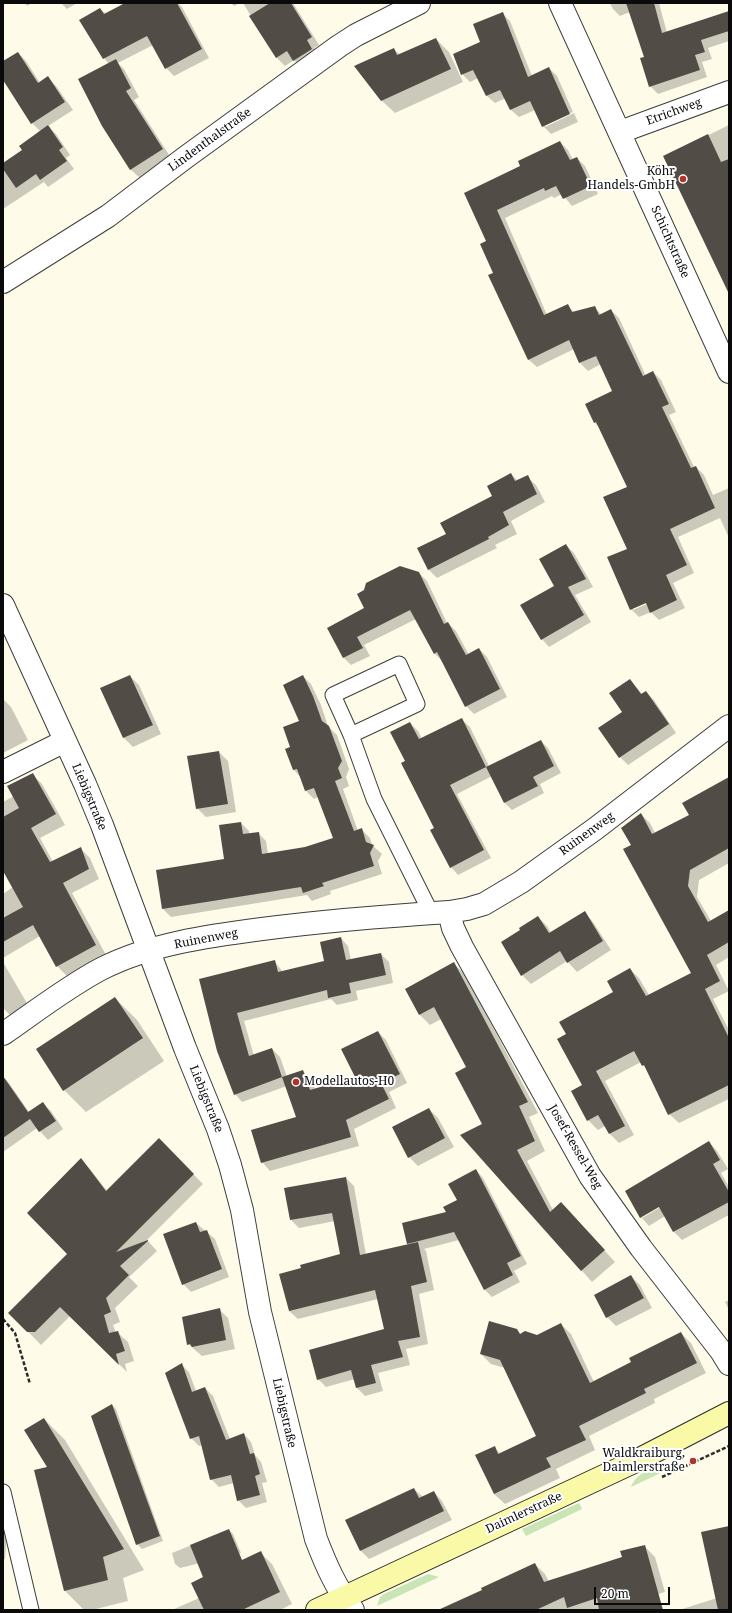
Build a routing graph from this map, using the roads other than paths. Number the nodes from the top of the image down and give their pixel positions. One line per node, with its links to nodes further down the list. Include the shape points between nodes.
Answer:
1 (419, 3): 5 (street, Lindenthalstraße, via 356,35 108,216)
2 (560, 3): 4 (street, Schichtstraße)
3 (729, 92): 4 (street, Etrichweg)
4 (620, 132): 6 (street, Schichtstraße)
5 (3, 282)
6 (729, 372)
7 (3, 605): 10 (street, Liebigstraße)
8 (729, 726): 12 (street, Ruinenweg, via 521,882 484,904)
9 (351, 735): 9 (lane, via 418,704 399,664 333,695); 12 (lane, via 374,800)
10 (65, 741): 11 (street); 13 (street, Liebigstraße, via 102,825)
11 (3, 772)
12 (440, 913): 13 (street, Ruinenweg, via 313,922 238,932); 15 (street, Josef-Ressel-Weg, via 453,928 590,1176)
13 (148, 951): 14 (street, Ruinenweg, via 101,969); 18 (street, Liebigstraße, via 218,1129 237,1188 260,1312 303,1492 318,1545)
14 (3, 1034)
15 (729, 1364)
16 (729, 1413): 18 (street, Daimlerstraße)
17 (3, 1492): 19 (lane)
18 (348, 1604): 20 (street, Daimlerstraße)
19 (31, 1610)
20 (317, 1610)

